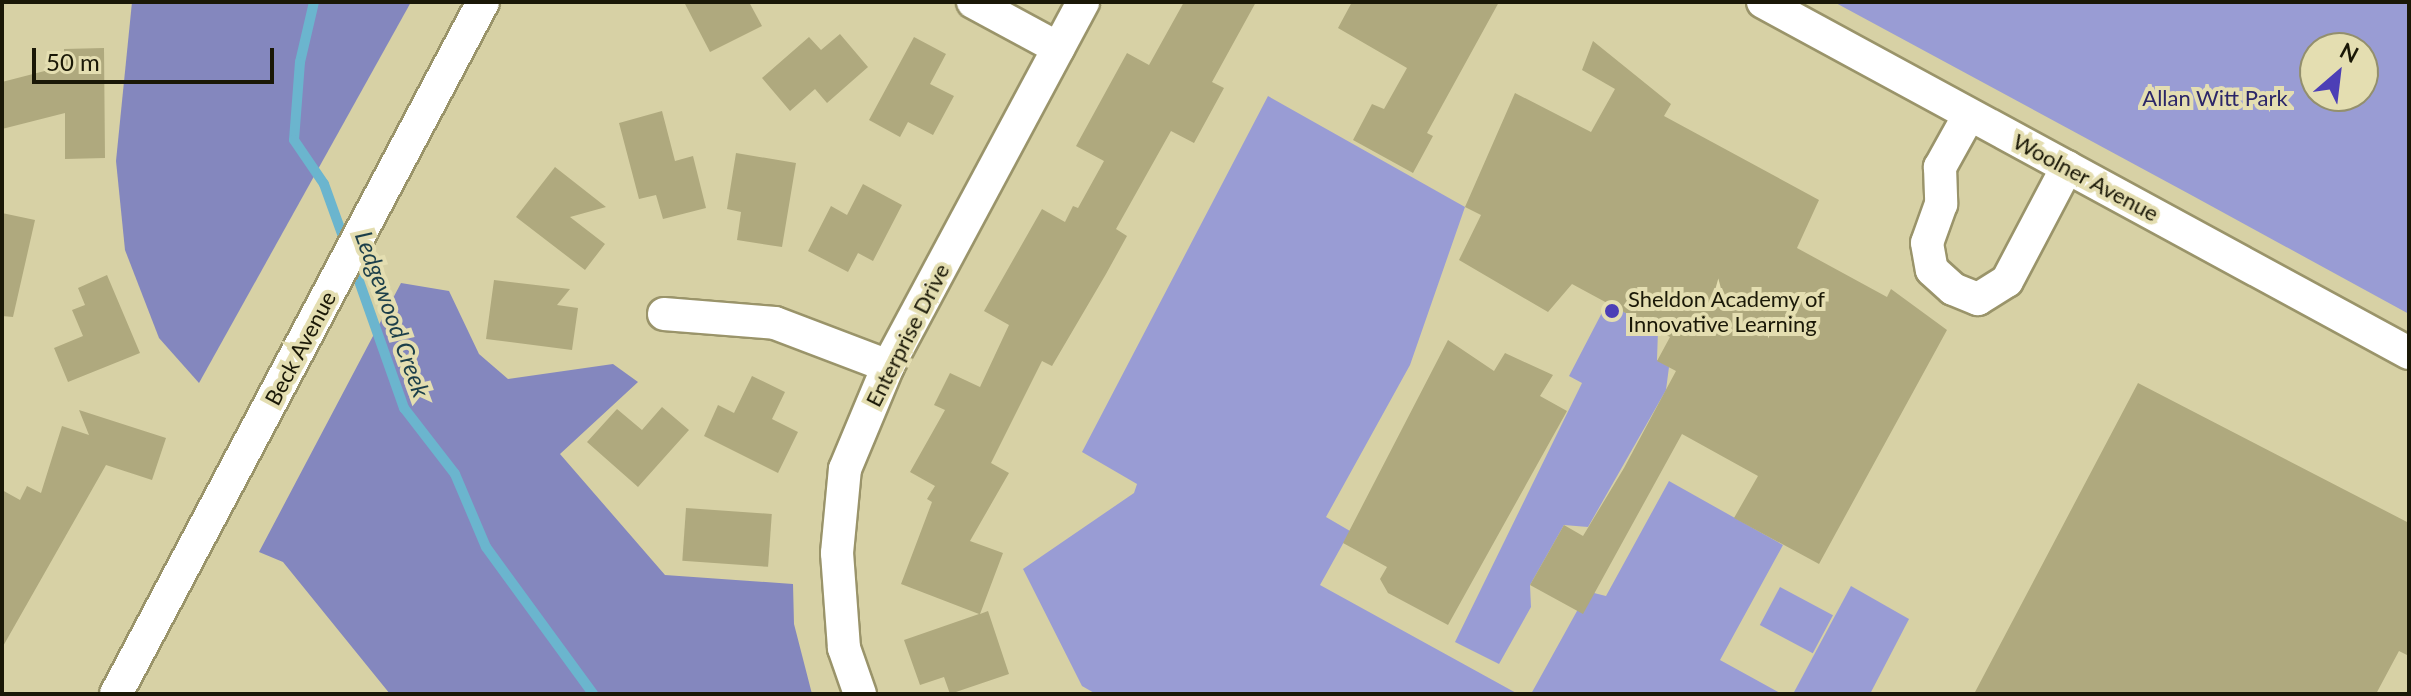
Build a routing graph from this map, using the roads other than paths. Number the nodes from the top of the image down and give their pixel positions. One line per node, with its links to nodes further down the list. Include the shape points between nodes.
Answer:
1 (483, 2): 11 (street, Beck Avenue)
2 (973, 2): 5 (street)
3 (1083, 2): 5 (street, Enterprise Drive)
4 (1763, 2): 6 (street, Woolner Avenue)
5 (1058, 48): 10 (street, Enterprise Drive)
6 (1969, 115): 7 (street, Woolner Avenue); 7 (street, via 1940,167 1941,204 1927,243 1932,270 1953,289 1978,299 2007,281)
7 (2067, 167): 9 (street, Woolner Avenue)
8 (664, 314): 10 (street, via 775,323)
9 (2409, 353)
10 (888, 366): 12 (street, Enterprise Drive, via 845,469 837,553 844,648)
11 (116, 694)
12 (860, 694)

